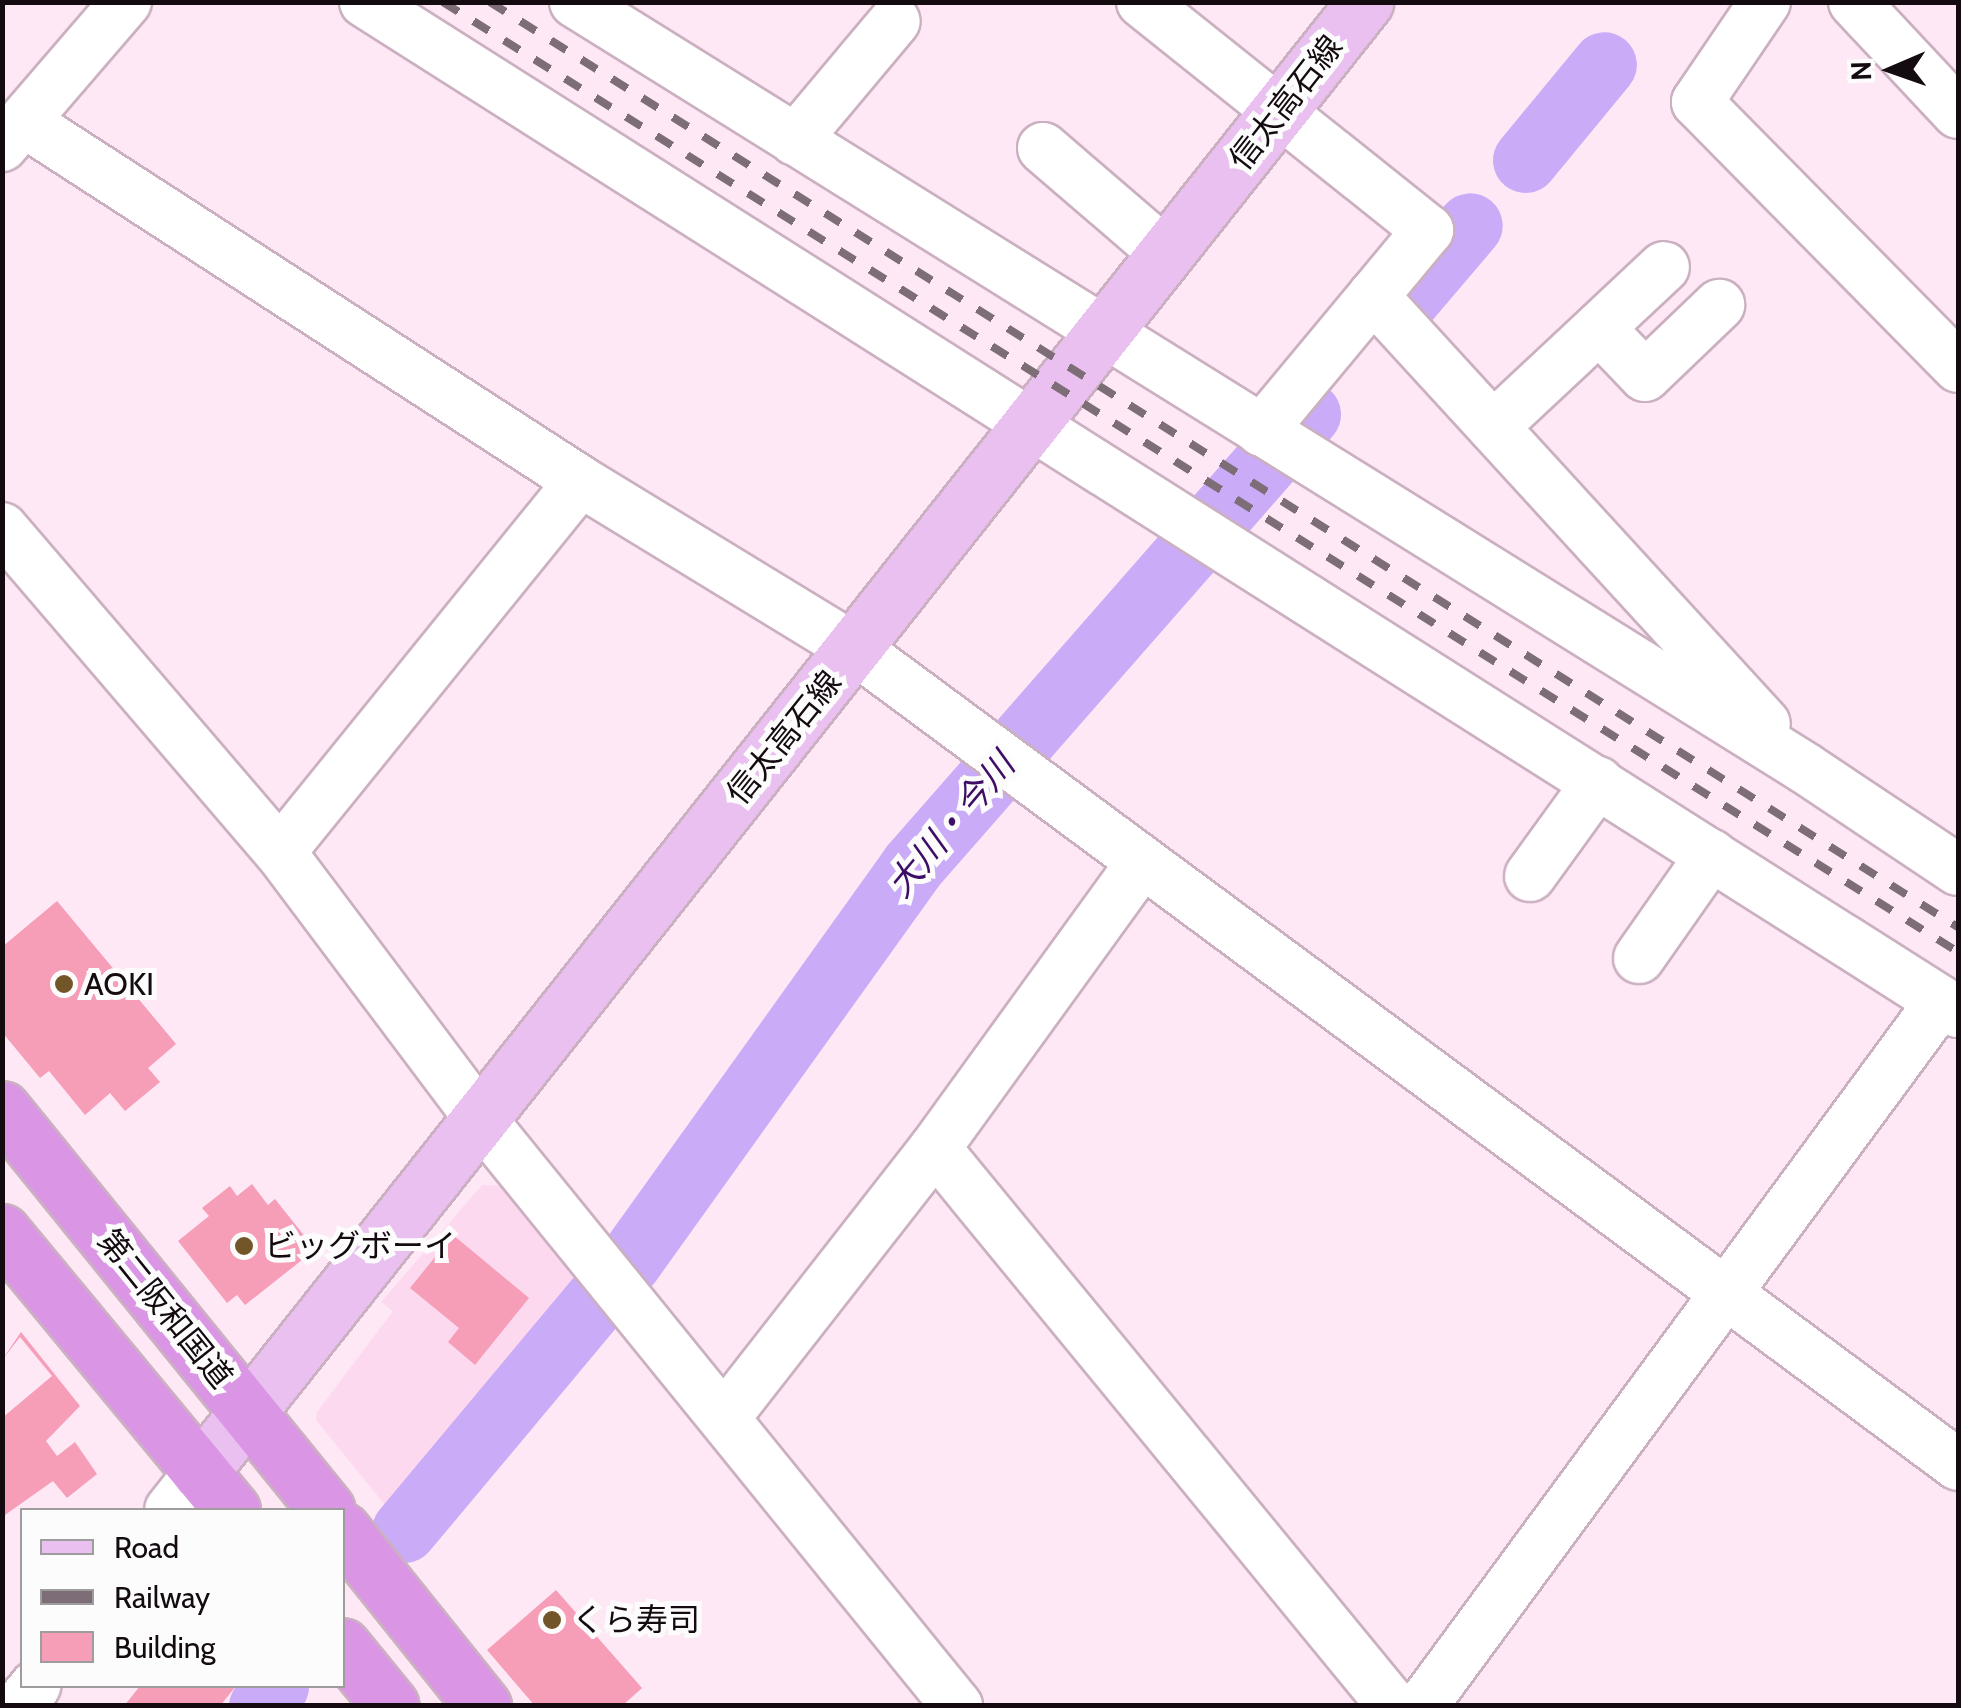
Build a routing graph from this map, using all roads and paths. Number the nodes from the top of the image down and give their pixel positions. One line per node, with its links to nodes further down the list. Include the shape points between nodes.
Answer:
1 (126, 2): 11 (street)
2 (365, 2): 21 (street)
3 (575, 2): 12 (street)
4 (1142, 2): 9 (street)
5 (1365, 2): 9 (main road, 信太高石線)
6 (1765, 2): 20 (street, via 1696,102)
7 (1854, 2): 10 (street)
8 (896, 20): 12 (street)
9 (1280, 110): 14 (main road, 信太高石線); 16 (street, via 1428,230)
10 (1958, 114)
11 (14, 135): 24 (street)
12 (795, 140): 19 (street)
13 (1043, 148): 14 (street)
14 (1166, 253): 19 (main road, 信太高石線)
15 (1664, 267): 18 (street)
16 (1374, 296): 22 (street); 23 (street)
17 (1719, 305): 18 (street, via 1645,376)
18 (1599, 328): 22 (street)
19 (1106, 333): 21 (main road, 信太高石線); 23 (street)
20 (1958, 366)
21 (1034, 422): 26 (main road, 信太高石線); 28 (street)
22 (1493, 427): 27 (street)
23 (1277, 441): 27 (street)
24 (580, 481): 26 (street); 29 (street)
25 (2, 528): 29 (street)
26 (855, 650): 31 (street); 37 (main road, 信太高石線)
27 (1805, 768): 32 (street)
28 (1598, 782): 30 (street); 33 (street)
29 (280, 852): 37 (street)
30 (1712, 855): 34 (street); 35 (street)
31 (1142, 862): 38 (street); 40 (street)
32 (1958, 870)
33 (1530, 876)
34 (1639, 958)
35 (1950, 1006): 40 (street)
36 (2, 1109): 41 (highway, 第二阪和国道)
37 (479, 1118): 41 (main road, 信太高石線); 42 (street)
38 (935, 1148): 42 (street); 51 (street)
39 (2, 1232): 44 (highway)
40 (1728, 1296): 43 (street); 52 (street)
41 (246, 1409): 44 (main road, 信太高石線); 45 (highway, 第二阪和国道)
42 (724, 1418): 50 (street)
43 (1958, 1464)
44 (201, 1498)
45 (325, 1508)
46 (345, 1534): 49 (highway)
47 (345, 1650): 48 (highway)
48 (391, 1706)
49 (483, 1706)
50 (957, 1706)
51 (1393, 1706)
52 (1422, 1706)

